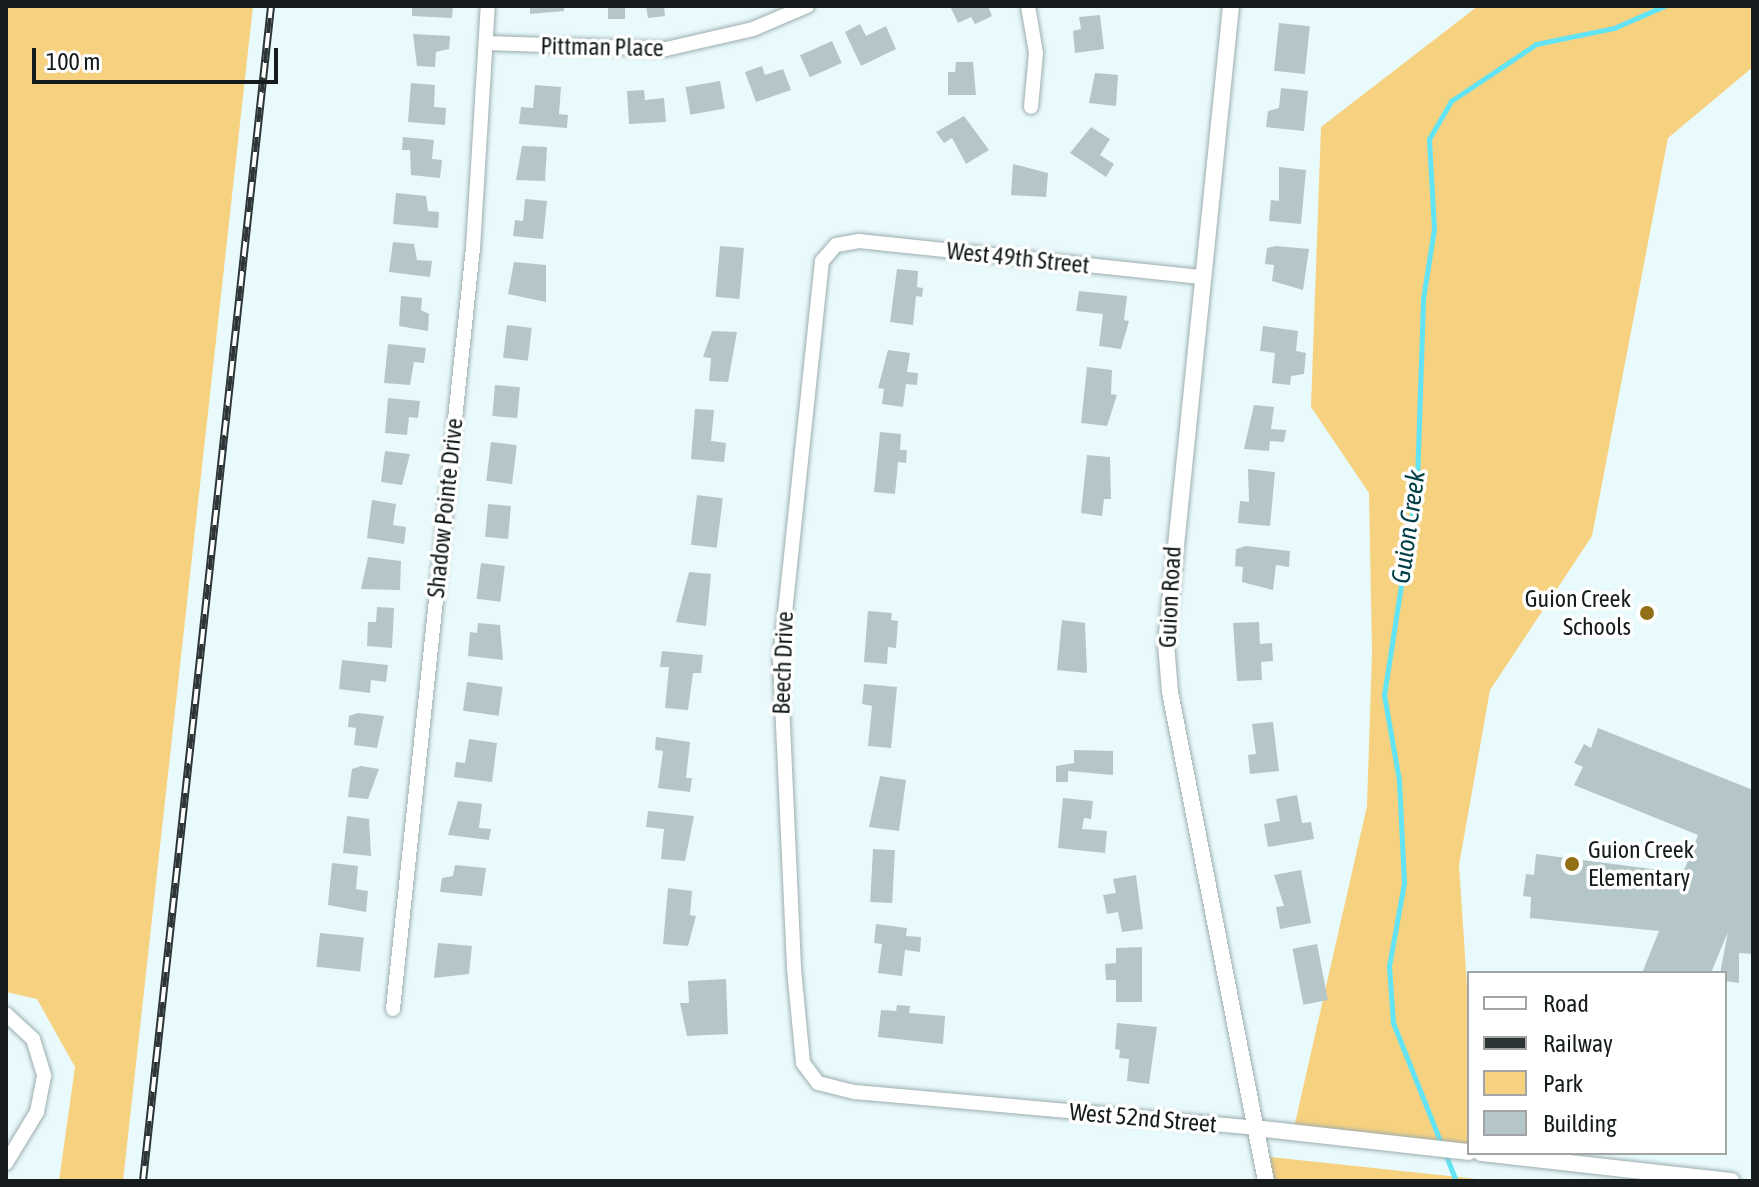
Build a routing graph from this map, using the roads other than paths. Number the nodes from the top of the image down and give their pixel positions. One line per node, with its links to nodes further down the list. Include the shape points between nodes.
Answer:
1 (488, 6): 5 (street, Shadow Pointe Drive)
2 (807, 6): 5 (street, Pittman Place, via 710,42 651,51)
3 (1028, 6): 6 (street, via 1036,53)
4 (1231, 6): 8 (street, Guion Road)
5 (486, 43): 9 (street, Shadow Pointe Drive, via 473,248)
6 (1031, 107)
7 (836, 245): 8 (street, West 49th Street, via 859,241); 11 (street, Beech Drive, via 822,261 780,659 803,1063)
8 (1201, 277): 12 (street, Guion Road, via 1166,653)
9 (393, 1009)
10 (6, 1014): 15 (street, via 33,1039 44,1076 37,1112)
11 (818, 1083): 12 (street, West 52nd Street, via 855,1092)
12 (1255, 1128): 13 (street, West 52nd Street); 16 (street, Guion Road)
13 (1467, 1152)
14 (1500, 1155): 17 (street)
15 (6, 1163)
16 (1266, 1181)
17 (1731, 1181)

